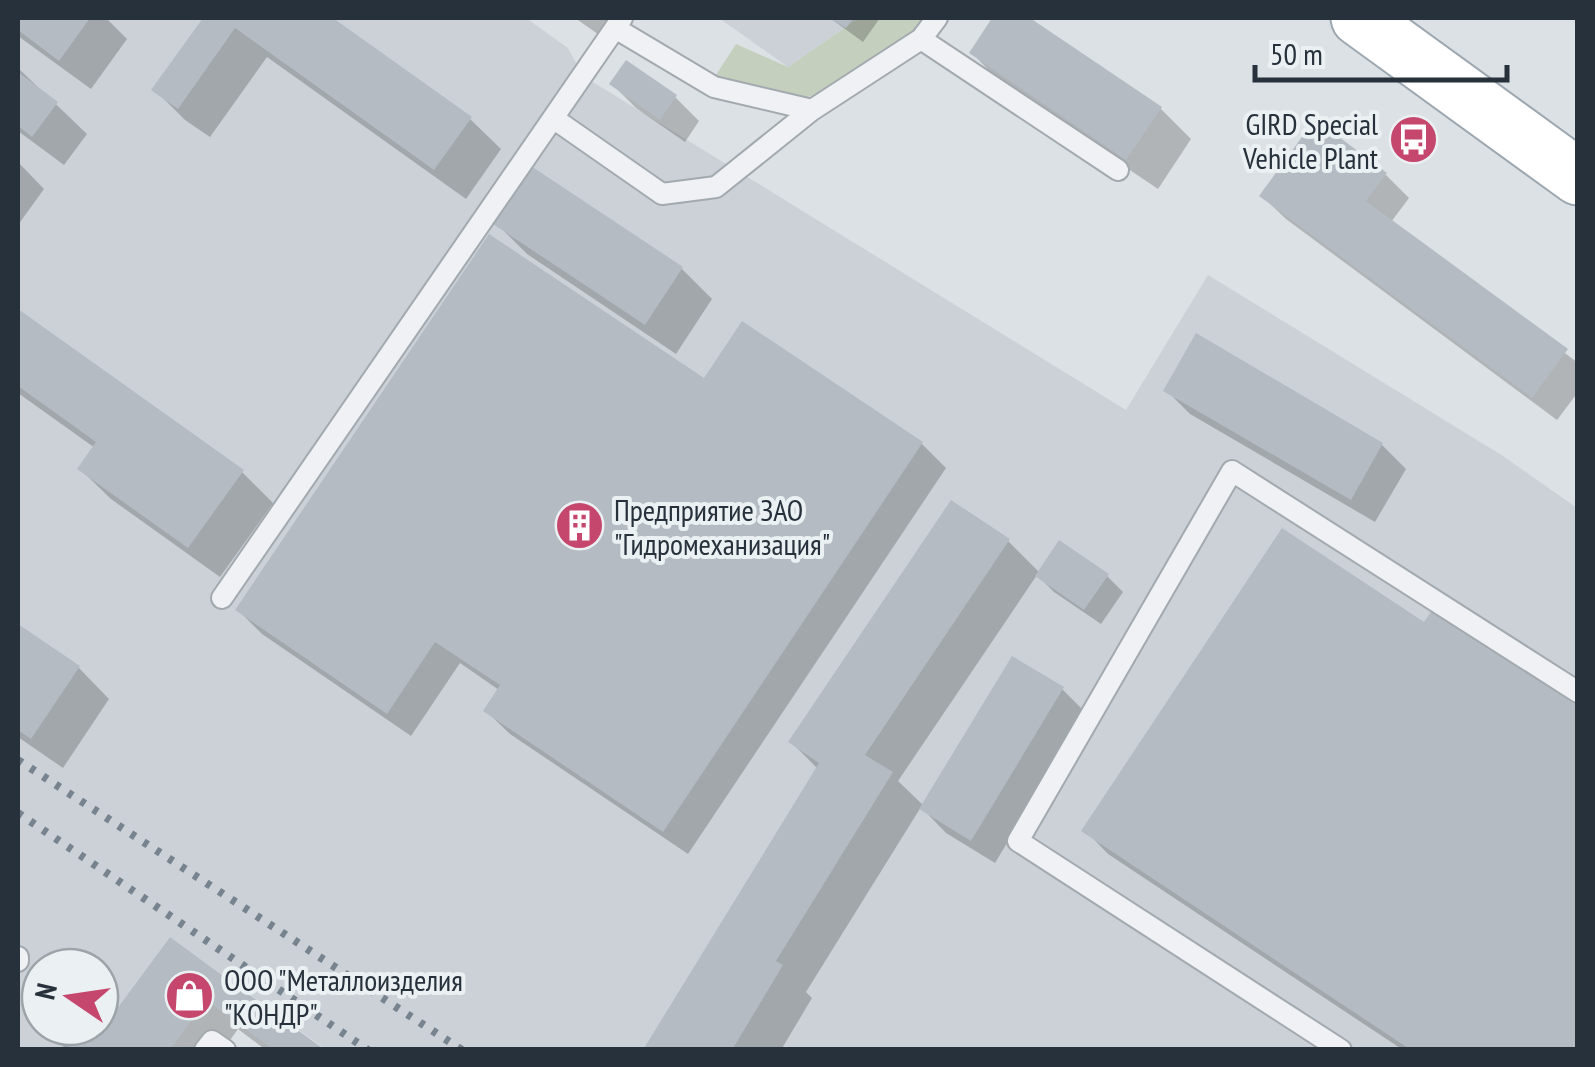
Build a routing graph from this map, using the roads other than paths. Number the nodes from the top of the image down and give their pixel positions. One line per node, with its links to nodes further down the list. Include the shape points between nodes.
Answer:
1 (937, 18): 4 (lane)
2 (1358, 18): 8 (main road)
3 (619, 23): 5 (lane, via 714,87); 6 (lane)
4 (921, 40): 5 (lane); 7 (lane)
5 (812, 110): 6 (lane, via 716,187 662,194)
6 (553, 118): 9 (lane)
7 (1118, 170)
8 (1578, 177)
9 (222, 598)
10 (1578, 692): 13 (lane, via 1232,471 1018,840)
11 (205, 1050): 12 (lane, via 212,1040)
12 (225, 1050)
13 (1341, 1050)

